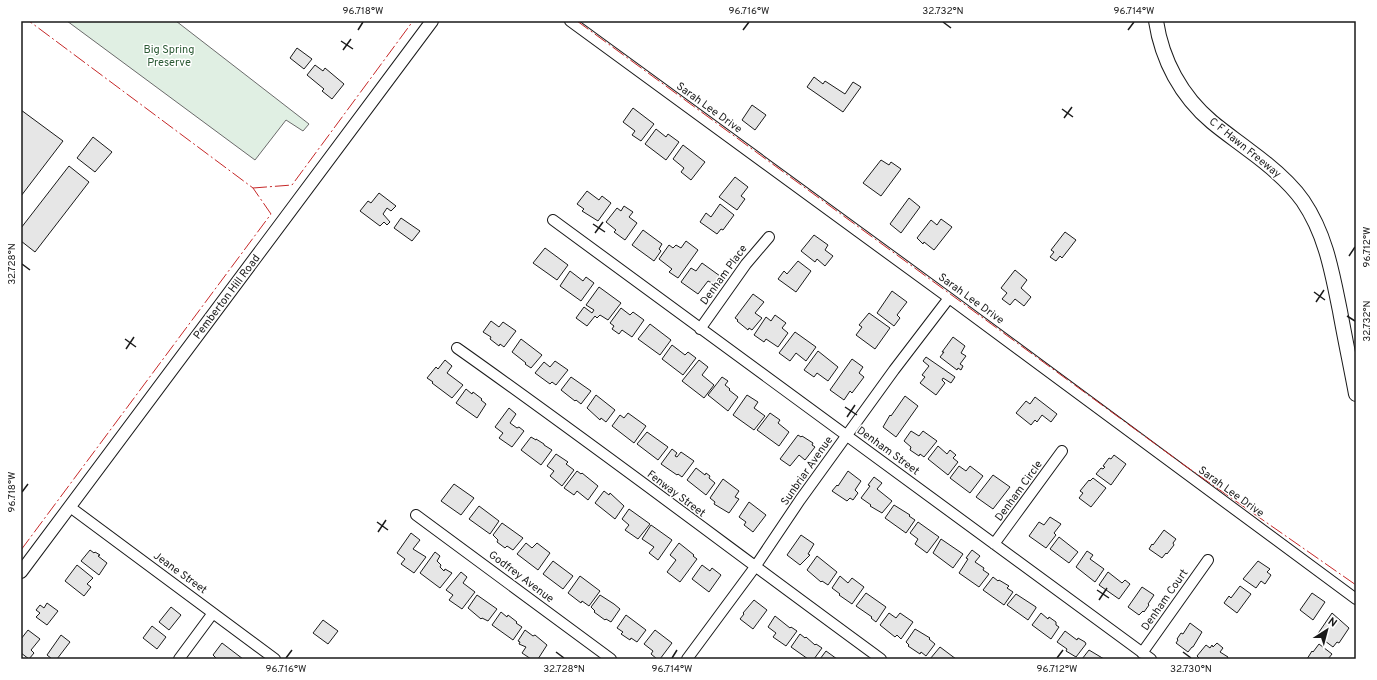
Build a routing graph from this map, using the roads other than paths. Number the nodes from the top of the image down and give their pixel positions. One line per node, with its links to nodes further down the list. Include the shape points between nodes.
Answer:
1 (432, 21): 12 (street, Pemberton Hill Road)
2 (570, 21): 6 (street, Sarah Lee Drive)
3 (1156, 21): 9 (main road, C F Hawn Freeway, via 1167,64 1194,105 1284,180 1302,200 1320,231 1330,264)
4 (553, 220): 7 (street, Denham Street)
5 (769, 236): 7 (street, Denham Place)
6 (949, 298): 10 (street, Sunbriar Avenue); 18 (street, Sarah Lee Drive)
7 (700, 329): 10 (street, Denham Street)
8 (457, 348): 16 (street, Fenway Street)
9 (1356, 394)
10 (847, 435): 14 (street, Denham Street); 16 (street, Sunbriar Avenue)
11 (1062, 451): 14 (street, Denham Circle)
12 (70, 507): 17 (street, Pemberton Hill Road); 19 (street, Jeane Street)
13 (416, 515): 23 (street, Godfrey Avenue)
14 (994, 544): 20 (street, Denham Street)
15 (1208, 560): 20 (street, Denham Court)
16 (755, 567): 24 (street, Sunbriar Avenue); 25 (street, Fenway Street)
17 (21, 572)
18 (1356, 599)
19 (213, 613): 21 (street); 22 (street, Jeane Street)
20 (1146, 656)
21 (179, 659)
22 (275, 659)
23 (611, 659)
24 (687, 659)
25 (881, 659)

